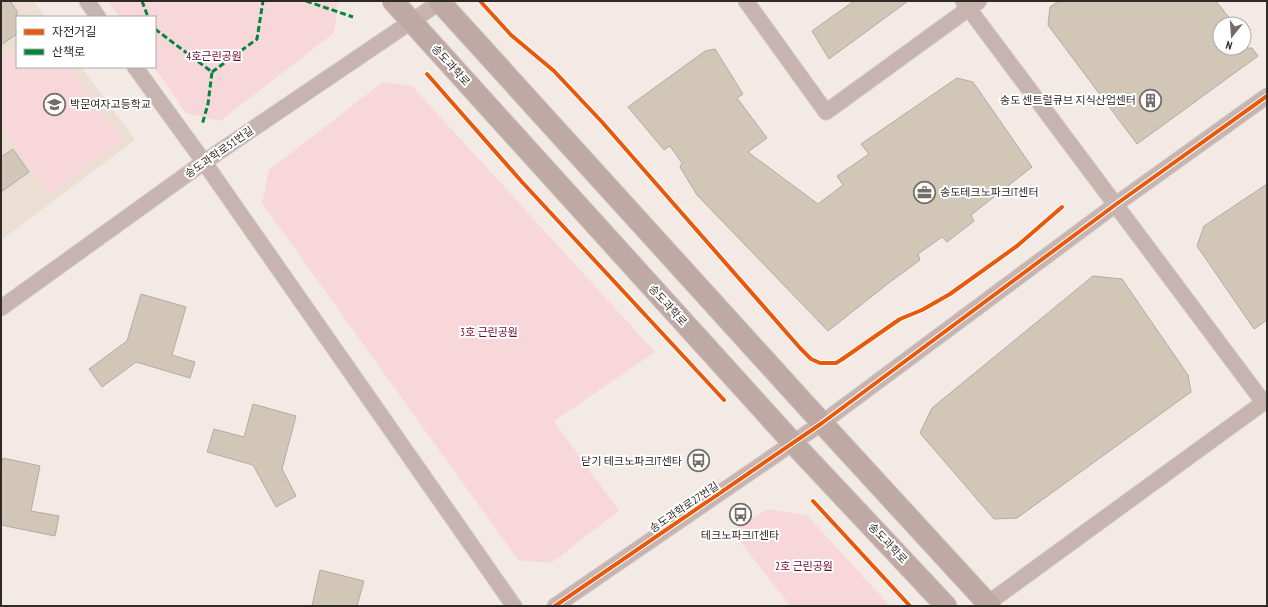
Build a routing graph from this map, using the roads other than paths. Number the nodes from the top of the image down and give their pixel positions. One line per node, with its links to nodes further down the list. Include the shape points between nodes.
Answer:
1 (87, 1): 6 (street)
2 (393, 1): 7 (main road, 송도과학로)
3 (746, 1): 5 (street, via 826,112)
4 (440, 2): 7 (street, 송도과학로51번길); 14 (main road)
5 (970, 4): 11 (street)
6 (97, 16)
7 (412, 22): 10 (street, 송도과학로51번길); 15 (main road, 송도과학로)
8 (136, 68): 10 (street)
9 (1267, 96): 11 (street, 송도과학로27번길)
10 (204, 162): 12 (street, 송도과학로51번길); 17 (street)
11 (1115, 205): 13 (street); 14 (street, 송도과학로27번길)
12 (1, 308)
13 (1265, 401): 16 (street)
14 (822, 423): 15 (street, 송도과학로27번길); 16 (main road)
15 (794, 443): 18 (street, 송도과학로27번길); 19 (main road, 송도과학로)
16 (989, 604)
17 (514, 606)
18 (555, 606)
19 (946, 606)

